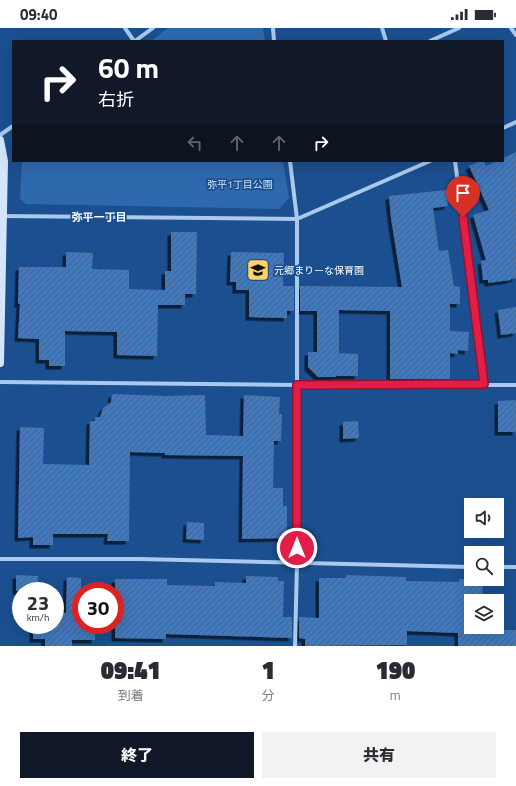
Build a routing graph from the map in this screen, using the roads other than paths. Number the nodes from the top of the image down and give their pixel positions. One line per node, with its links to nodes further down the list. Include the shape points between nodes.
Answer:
1 (125, 28): 8 (street)
2 (153, 28): 9 (street)
3 (273, 28): 10 (street)
4 (382, 28): 11 (street)
5 (458, 28): 12 (street)
6 (511, 28): 7 (street)
7 (516, 35)
8 (134, 40)
9 (136, 40)
10 (274, 40)
11 (386, 40)
12 (432, 40)
13 (516, 122): 15 (street)
14 (12, 127): 16 (street)
15 (504, 128)
16 (0, 135)
17 (0, 140): 21 (street, via 4,161)
18 (290, 162): 22 (street)
19 (428, 162): 22 (street)
20 (455, 162): 25 (street)
21 (2, 216): 22 (street); 23 (street)
22 (297, 219): 26 (street)
23 (0, 363)
24 (0, 382): 26 (street)
25 (484, 384): 26 (street); 27 (street)
26 (297, 385): 29 (street)
27 (516, 385)
28 (0, 559): 29 (street)
29 (297, 563): 30 (street); 33 (street)
30 (464, 567)
31 (504, 567): 32 (street)
32 (516, 567)
33 (295, 646)

